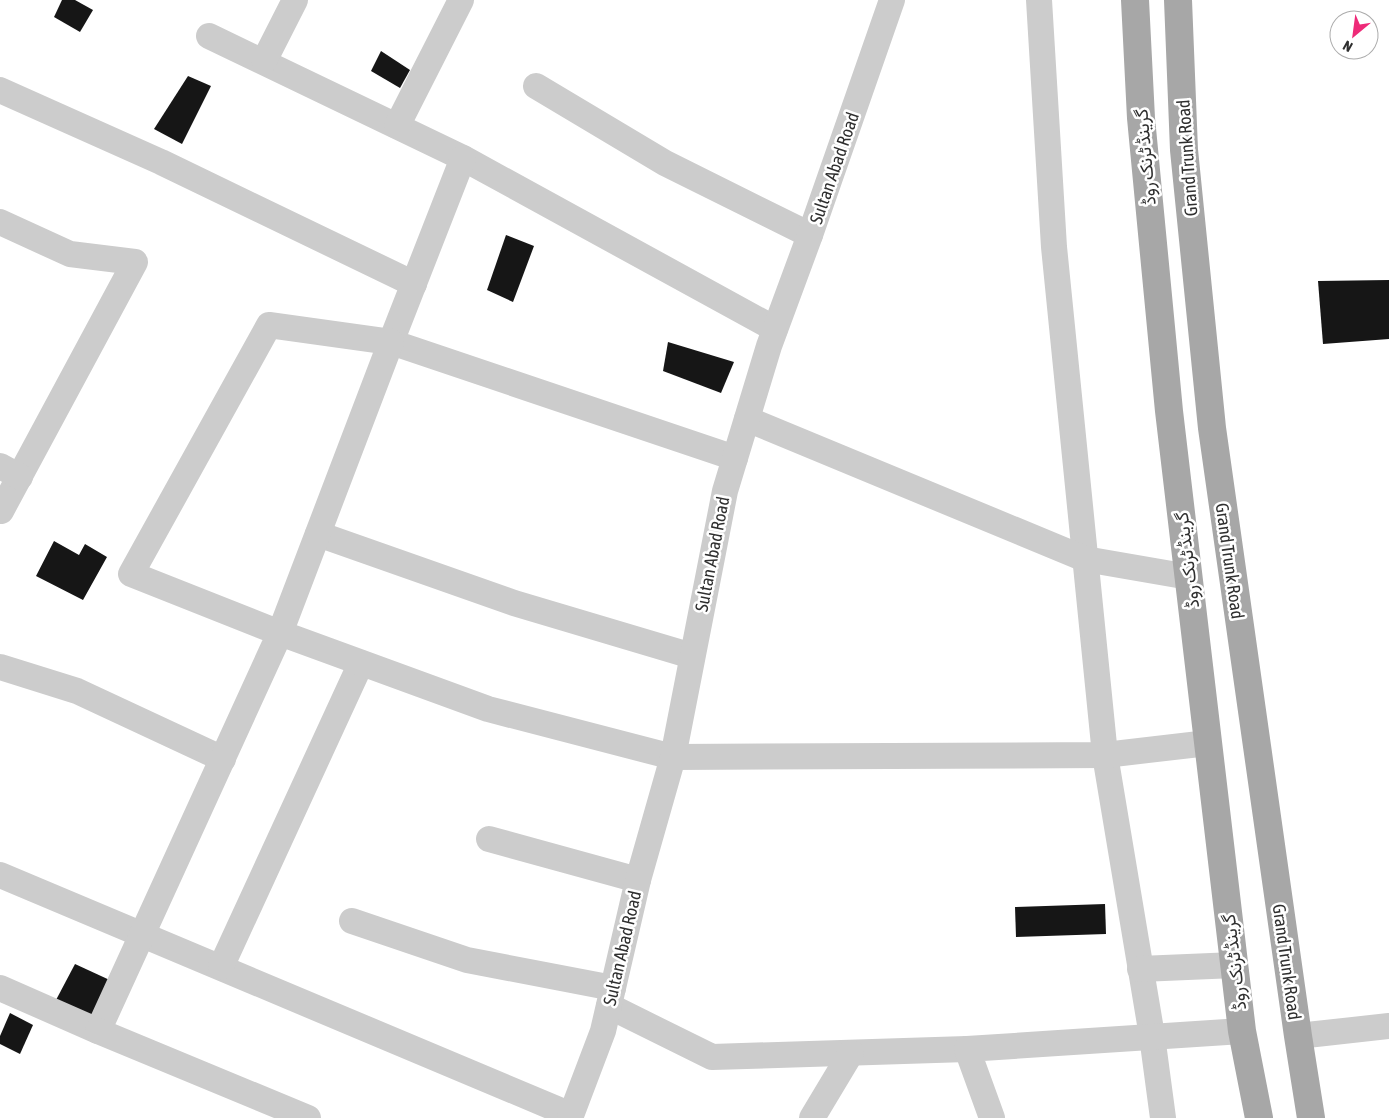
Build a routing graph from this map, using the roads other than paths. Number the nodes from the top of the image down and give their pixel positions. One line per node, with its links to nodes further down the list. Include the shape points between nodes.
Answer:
1 (295, 0): 8 (street)
2 (461, 0): 11 (street)
3 (892, 0): 14 (street, Sultan Abad Road)
4 (1039, 0): 23 (street, via 1054,247)
5 (1136, 0): 24 (main road, گرینڈ ٹرنک روڈ, via 1141,118)
6 (1178, 0): 47 (main road, Grand Trunk Road, via 1184,150 1212,428)
7 (209, 36): 8 (street)
8 (264, 61): 11 (street)
9 (536, 86): 14 (street, via 665,163)
10 (0, 90): 15 (street, via 161,162)
11 (397, 126): 12 (street)
12 (463, 158): 15 (street); 16 (street)
13 (0, 222): 20 (street, via 70,254 135,262)
14 (810, 235): 16 (street, Sultan Abad Road)
15 (414, 284): 17 (street)
16 (775, 329): 18 (street, Sultan Abad Road)
17 (392, 342): 19 (street); 22 (street); 25 (street, via 269,325 131,574)
18 (746, 419): 19 (street, Sultan Abad Road); 23 (street)
19 (735, 458): 26 (street, Sultan Abad Road, via 725,491)
20 (10, 472): 21 (street)
21 (1, 511)
22 (318, 534): 25 (street); 26 (street, via 514,603)
23 (1085, 559): 24 (street); 30 (street)
24 (1189, 578): 29 (main road, گرینڈ ٹرنک روڈ)
25 (280, 633): 27 (street); 32 (street)
26 (692, 656): 31 (street, Sultan Abad Road)
27 (361, 663): 31 (street, via 488,709); 39 (street)
28 (0, 667): 32 (street, via 78,691)
29 (1208, 743): 30 (street); 38 (main road, گرینڈ ٹرنک روڈ)
30 (1105, 755): 31 (street); 40 (street)
31 (673, 757): 35 (street, Sultan Abad Road)
32 (223, 759): 37 (street)
33 (489, 839): 35 (street)
34 (0, 875): 37 (street)
35 (638, 880): 42 (street, Sultan Abad Road)
36 (352, 921): 42 (street, via 468,960)
37 (143, 935): 39 (street); 44 (street)
38 (1234, 965): 40 (street); 45 (main road, گرینڈ ٹرنک روڈ)
39 (221, 968): 50 (street)
40 (1140, 969): 46 (street)
41 (0, 988): 44 (street)
42 (611, 997): 49 (street, via 712,1057); 50 (street, Sultan Abad Road, via 603,1032)
43 (1389, 1026): 47 (street)
44 (98, 1031): 51 (street)
45 (1242, 1031): 46 (street); 55 (main road, گرینڈ ٹرنک روڈ)
46 (1152, 1036): 48 (street); 54 (street)
47 (1298, 1036): 56 (main road, Grand Trunk Road)
48 (967, 1049): 49 (street); 53 (street)
49 (851, 1052): 52 (street)
50 (571, 1116)
51 (308, 1118)
52 (812, 1118)
53 (992, 1118)
54 (1163, 1118)
55 (1259, 1118)
56 (1312, 1118)

